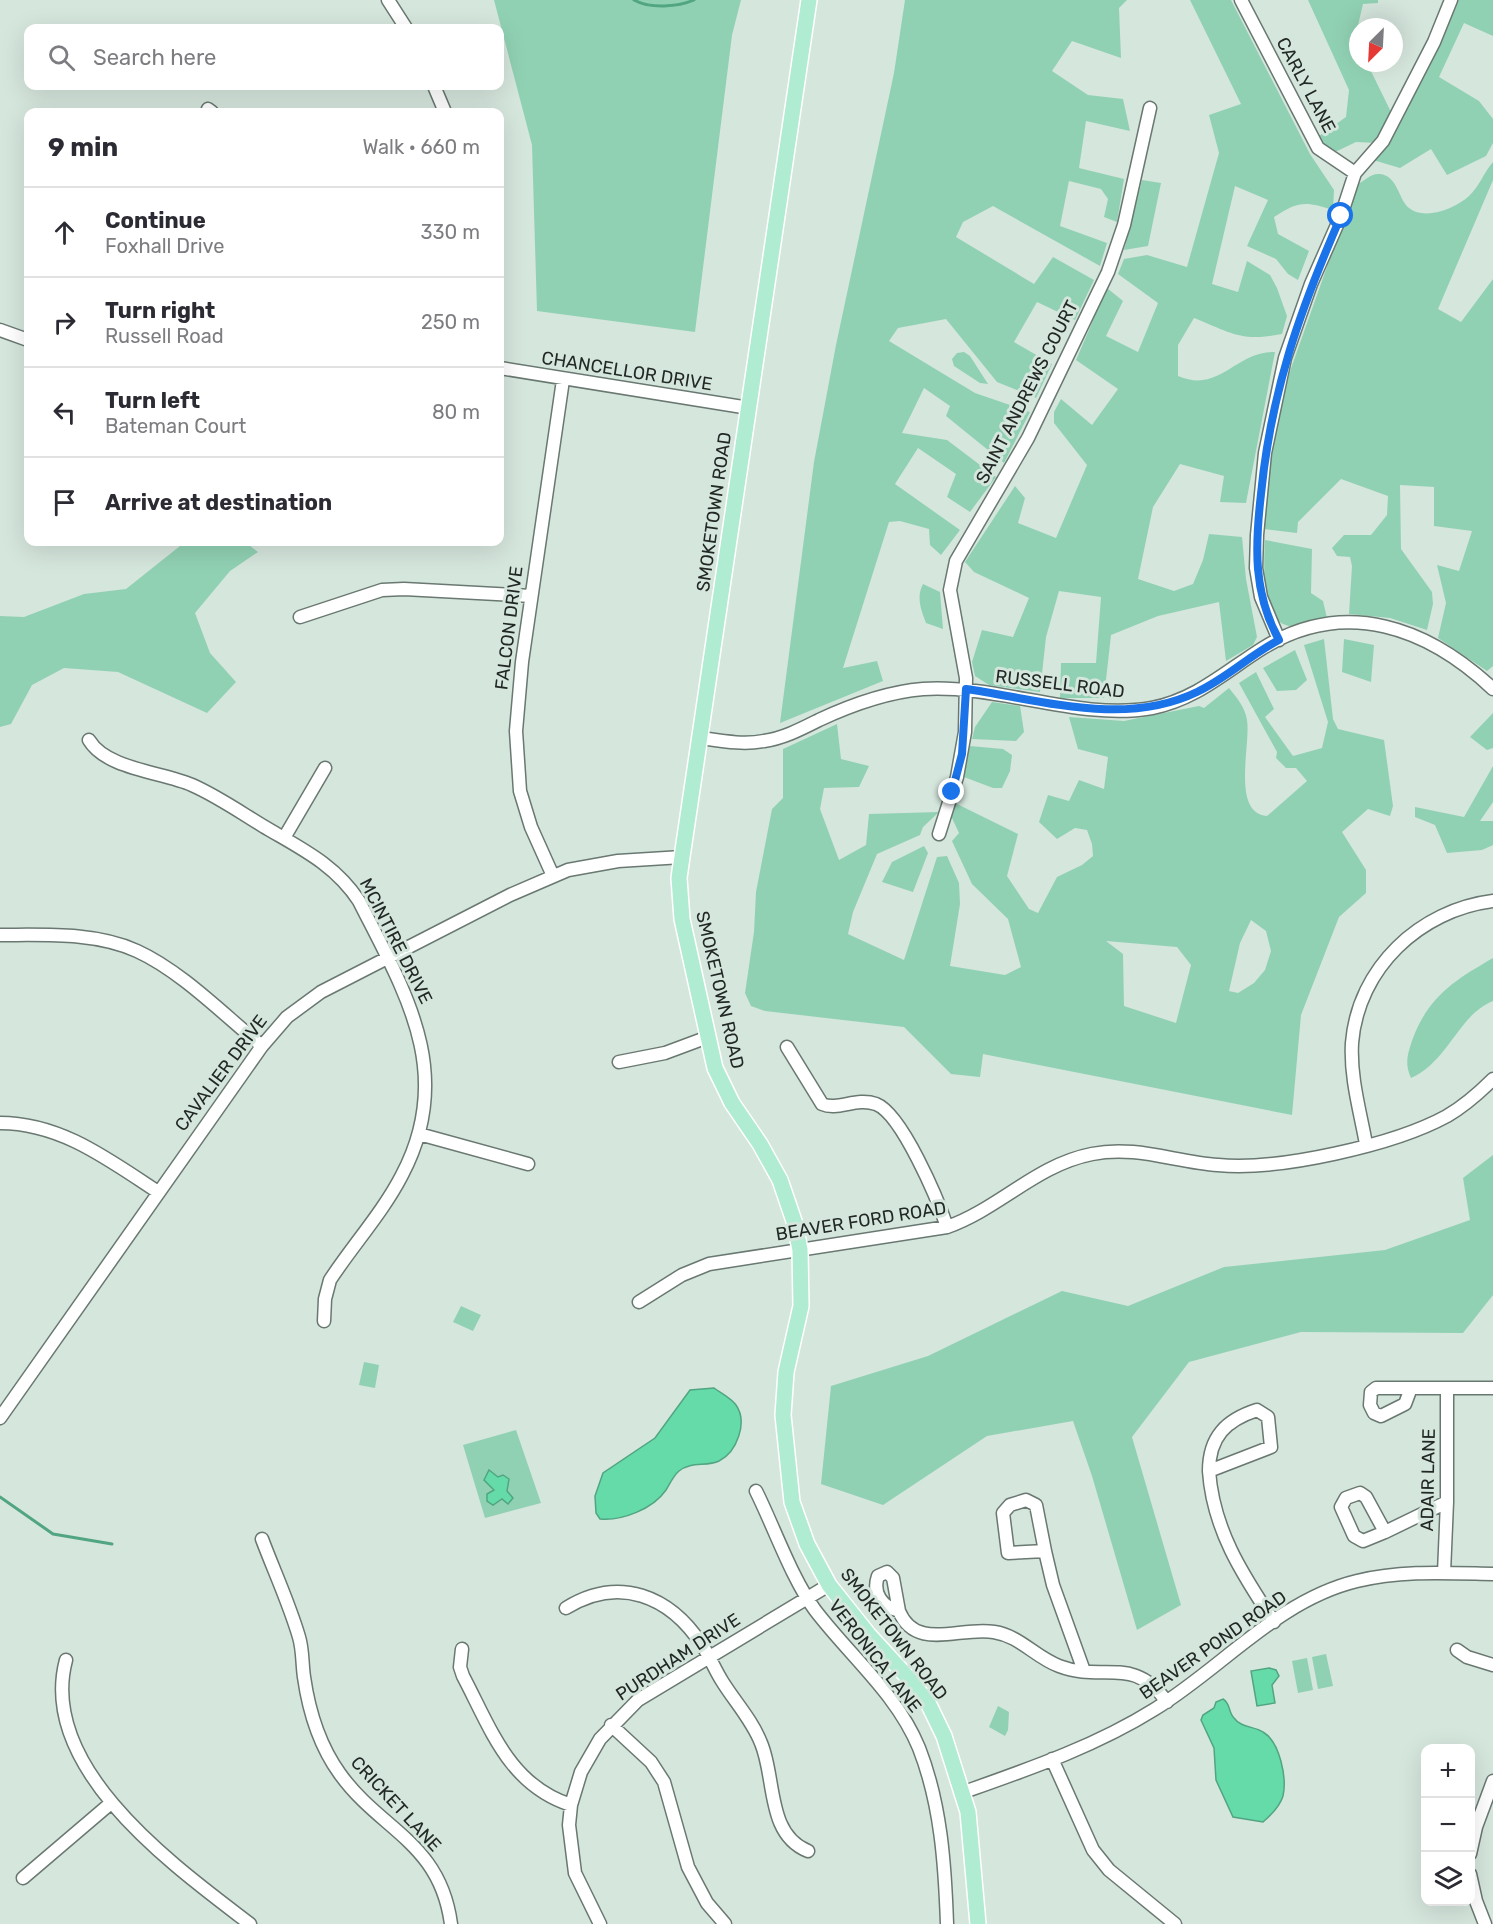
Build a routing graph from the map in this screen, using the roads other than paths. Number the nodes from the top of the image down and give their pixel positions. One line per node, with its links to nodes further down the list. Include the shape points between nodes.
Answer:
1 (388, 0): 5 (street)
2 (809, 0): 14 (main road, SMOKETOWN ROAD)
3 (1241, 0): 9 (street, CARLY LANE, via 1318,148)
4 (1451, 0): 9 (street, via 1383,141)
5 (403, 24)
6 (436, 90): 7 (street)
7 (443, 108)
8 (1150, 108): 18 (street, SAINT ANDREWS COURT, via 1124,225 1108,272 1019,455 956,561 950,590)
9 (1355, 173): 17 (street, via 1290,344 1265,453 1256,568 1261,597)
10 (0, 330): 11 (street)
11 (24, 339)
12 (504, 369): 13 (street, CHANCELLOR DRIVE)
13 (563, 380): 14 (street, CHANCELLOR DRIVE); 15 (street, FALCON DRIVE)
14 (749, 408): 20 (main road, SMOKETOWN ROAD)
15 (531, 596): 16 (street, via 382,590); 26 (street, FALCON DRIVE, via 518,702 518,777 531,827)
16 (300, 617)
17 (1279, 640): 18 (street, RUSSELL ROAD, via 1196,693 1135,711 1095,709); 19 (street, RUSSELL ROAD, via 1336,624 1388,626 1443,649)
18 (966, 689): 20 (street, RUSSELL ROAD, via 920,689 871,699 797,731 763,741 738,743); 23 (street, SAINT ANDREWS COURT, via 962,754)
19 (1493, 689)
20 (701, 738): 25 (main road, SMOKETOWN ROAD)
21 (89, 740): 24 (street, MCINTIRE DRIVE, via 114,761 192,786)
22 (325, 768): 24 (street)
23 (939, 834)
24 (284, 838): 29 (street, MCINTIRE DRIVE, via 317,856 340,875 359,901)
25 (681, 857): 26 (street, CAVALIER DRIVE, via 618,861); 30 (main road, SMOKETOWN ROAD, via 682,919)
26 (552, 876): 29 (street, CAVALIER DRIVE)
27 (1493, 901): 37 (street, via 1446,913 1413,932 1389,956 1364,995 1355,1025 1352,1063)
28 (0, 935): 31 (street, via 71,936 135,950 167,969)
29 (387, 957): 31 (street, CAVALIER DRIVE, via 303,1004); 36 (street, MCINTIRE DRIVE, via 415,1017 425,1059 426,1097)
30 (708, 1037): 33 (street, via 664,1053); 41 (main road, SMOKETOWN ROAD, via 723,1086 780,1180)
31 (262, 1046): 39 (street, CAVALIER DRIVE)
32 (787, 1047): 40 (street, via 822,1104 833,1107 866,1101 890,1115 930,1181)
33 (619, 1062)
34 (1493, 1079): 37 (street, BEAVER FORD ROAD, via 1448,1115)
35 (0, 1124): 39 (street, via 46,1129 78,1142)
36 (419, 1134): 38 (street); 43 (street, MCINTIRE DRIVE, via 402,1176 330,1280)
37 (1366, 1144): 40 (street, BEAVER FORD ROAD, via 1303,1158 1233,1166 1132,1151 1094,1153 1036,1175 995,1205)
38 (528, 1164)
39 (158, 1192): 47 (street, CAVALIER DRIVE)
40 (947, 1227): 41 (street, BEAVER FORD ROAD)
41 (800, 1250): 42 (street, BEAVER FORD ROAD, via 709,1264 682,1275); 56 (main road, SMOKETOWN ROAD, via 801,1305 784,1391 784,1452 789,1492 799,1526)
42 (639, 1302)
43 (324, 1322)
44 (1411, 1388): 45 (street)
45 (1447, 1388): 46 (street); 50 (street, ADAIR LANE)
46 (1493, 1388)
47 (0, 1418)
48 (1209, 1471): 48 (street, via 1268,1450 1272,1442 1265,1413 1257,1410 1244,1414 1224,1426 1212,1448); 60 (street, via 1213,1505 1224,1539)
49 (756, 1491): 57 (street, VERONICA LANE)
50 (1447, 1502): 51 (street); 54 (street, ADAIR LANE)
51 (1385, 1532)
52 (262, 1539): 79 (street, CRICKET LANE, via 299,1636 309,1706 322,1743 357,1793 423,1856 440,1885)
53 (1045, 1551): 53 (street, via 1036,1505 1026,1500 1006,1509 1003,1516 1008,1552); 66 (street)
54 (1444, 1573): 55 (street, BEAVER POND ROAD); 60 (street, BEAVER POND ROAD, via 1356,1581 1314,1597)
55 (1493, 1574)
56 (829, 1585): 57 (street, PURDHAM DRIVE); 71 (main road, SMOKETOWN ROAD, via 929,1705)
57 (807, 1598): 63 (street, PURDHAM DRIVE); 82 (street, VERONICA LANE, via 886,1692 919,1748 939,1825)
58 (566, 1608): 63 (street, via 606,1593 650,1597 680,1617)
59 (899, 1611): 66 (street, via 907,1626 922,1635 993,1631 1018,1640 1059,1666)
60 (1274, 1622): 67 (street, BEAVER POND ROAD)
61 (462, 1649): 73 (street, via 463,1676 515,1770 543,1794)
62 (1457, 1650): 65 (street)
63 (709, 1656): 68 (street, PURDHAM DRIVE, via 638,1700); 74 (street, via 761,1742 783,1830 796,1845)
64 (66, 1660): 72 (street, via 62,1698 72,1735 91,1776)
65 (1493, 1665)
66 (1084, 1671): 67 (street, via 1142,1677 1156,1685)
67 (1167, 1702): 69 (street, BEAVER POND ROAD, via 1115,1732)
68 (611, 1725): 73 (street, PURDHAM DRIVE, via 585,1764); 81 (street, via 657,1769 670,1797 688,1867 707,1902)
69 (1052, 1759): 71 (street, BEAVER POND ROAD); 84 (street, via 1093,1850 1109,1870)
70 (1493, 1781): 75 (street)
71 (964, 1792): 83 (main road, SMOKETOWN ROAD)
72 (111, 1803): 76 (street); 78 (street, via 173,1864)
73 (571, 1805): 80 (street, PURDHAM DRIVE, via 570,1843 575,1873)
74 (808, 1851)
75 (1470, 1852)
76 (23, 1878)
77 (1475, 1896): 85 (street)
78 (250, 1924)
79 (451, 1924)
80 (600, 1924)
81 (725, 1924)
82 (947, 1924)
83 (978, 1924)
84 (1175, 1924)
85 (1485, 1924)

